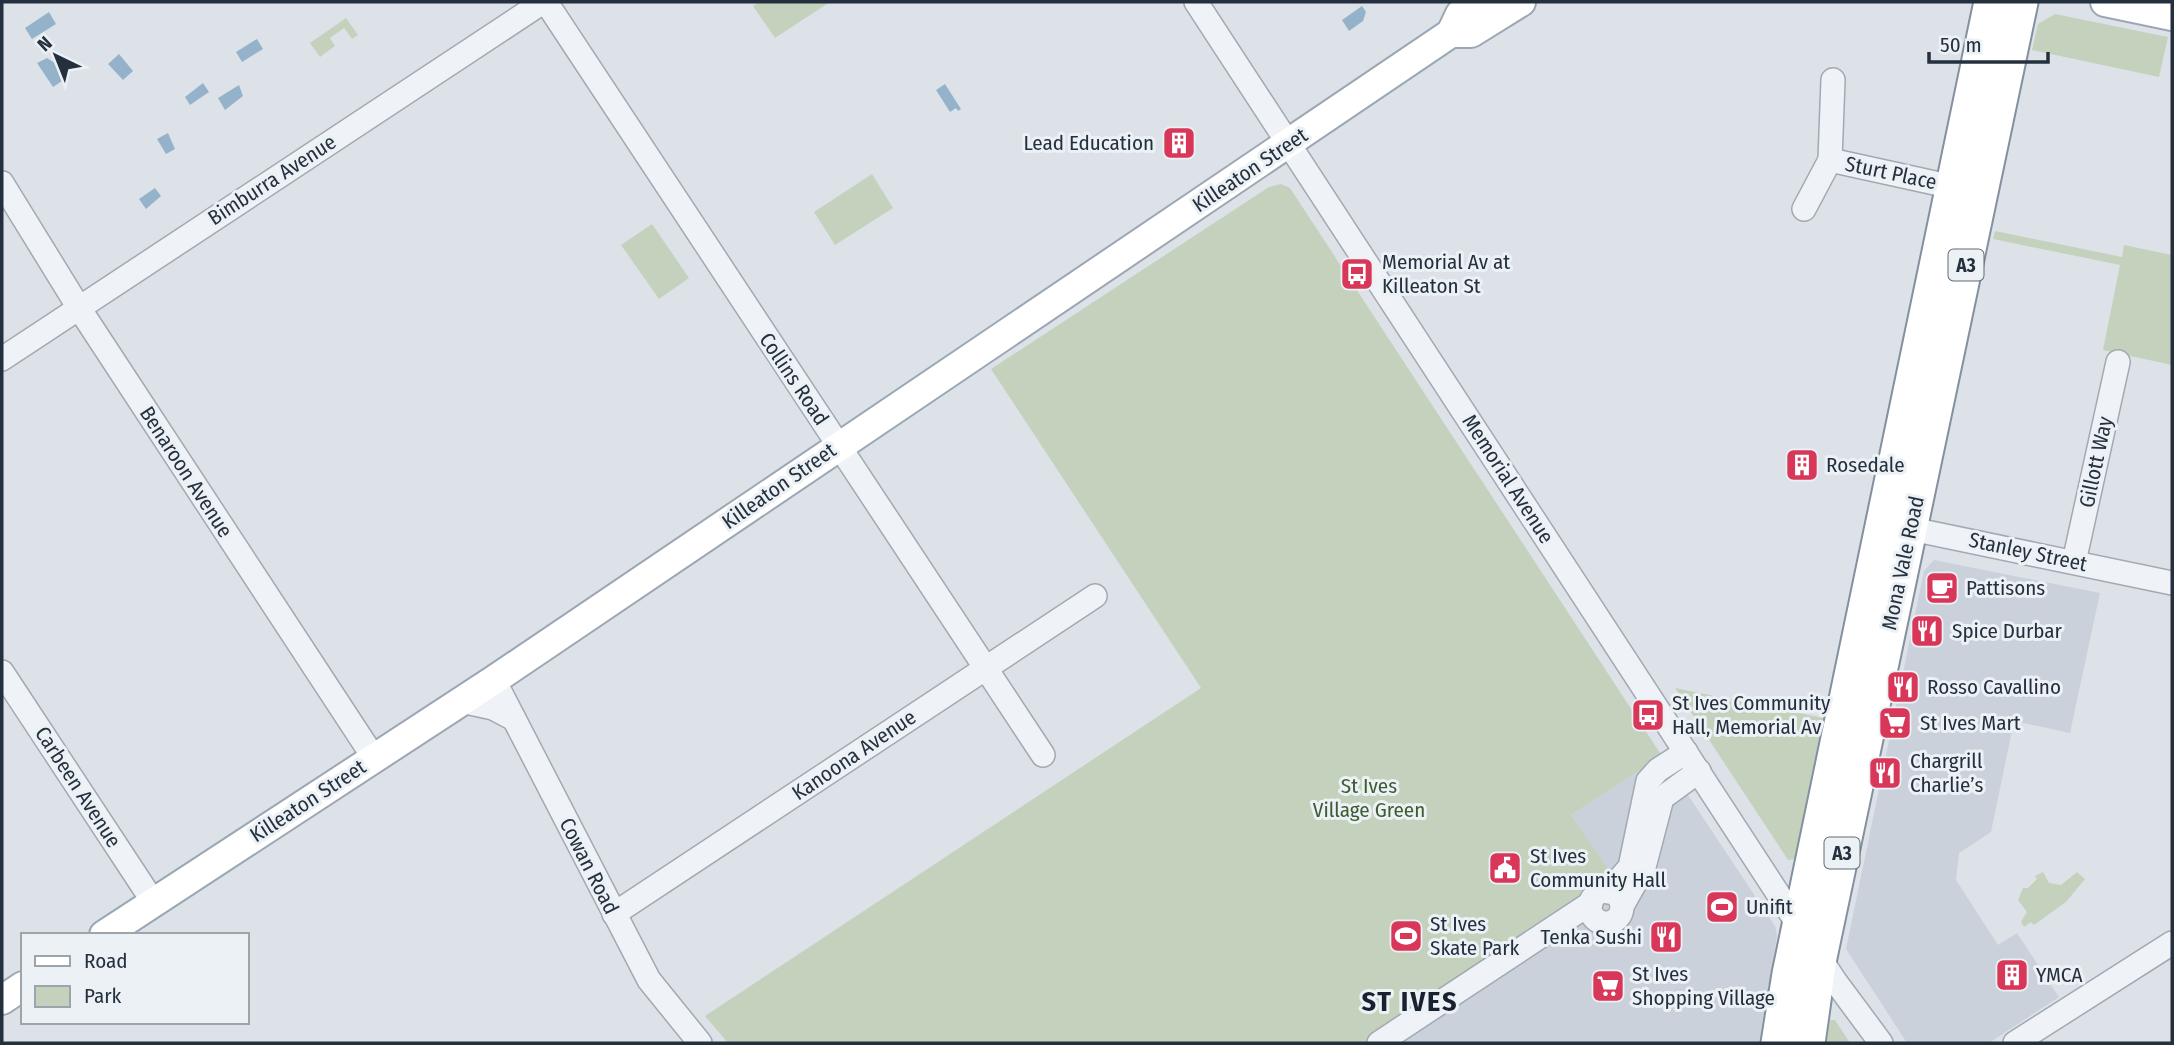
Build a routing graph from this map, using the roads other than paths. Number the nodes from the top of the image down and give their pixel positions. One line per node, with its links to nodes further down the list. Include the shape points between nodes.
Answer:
1 (545, 2): 16 (street, Bimburra Avenue); 19 (street, Collins Road)
2 (1196, 2): 11 (street, Memorial Avenue)
3 (1479, 2): 9 (main road, Killeaton Street, via 1461,14)
4 (1521, 2): 9 (main road, Killeaton Street, via 1471,33)
5 (1991, 2): 14 (highway, Mona Vale Road / A3)
6 (2021, 2): 20 (highway, Mona Vale Road / A3)
7 (2105, 2): 8 (main road)
8 (2172, 16)
9 (1451, 33): 11 (main road, Killeaton Street)
10 (1833, 80): 12 (street, Sturt Place)
11 (1288, 144): 19 (main road, Killeaton Street); 31 (street, Memorial Avenue)
12 (1830, 160): 14 (street, Sturt Place); 15 (street, Sturt Place)
13 (2, 183): 16 (street, Benaroon Avenue)
14 (1953, 187): 20 (highway, Mona Vale Road / A3)
15 (1804, 209)
16 (79, 308): 17 (street, Bimburra Avenue); 30 (street, Benaroon Avenue)
17 (2, 359)
18 (2118, 362): 21 (street, Gillott Way)
19 (838, 445): 24 (street, Collins Road); 26 (main road, Killeaton Street)
20 (1897, 526): 21 (street, Stanley Street); 34 (highway, Mona Vale Road / A3); 37 (highway, Mona Vale Road / A3)
21 (2074, 562): 22 (street, Stanley Street)
22 (2172, 583)
23 (1095, 596): 24 (street, Kanoona Avenue)
24 (986, 669): 29 (street, Collins Road); 33 (street, Kanoona Avenue)
25 (2, 672): 32 (street, Carbeen Avenue)
26 (494, 680): 27 (main road, Killeaton Street); 28 (street, Cowan Road)
27 (461, 701): 28 (street, via 493,708); 30 (main road, Killeaton Street)
28 (514, 719): 33 (street, Cowan Road)
29 (1043, 755)
30 (374, 758): 32 (main road, Killeaton Street)
31 (1692, 762): 34 (street, Memorial Avenue); 41 (street, via 1662,798 1644,867 1597,906)
32 (154, 903): 35 (main road, Killeaton Street)
33 (614, 914): 40 (street, Cowan Road, via 649,980)
34 (1800, 927): 37 (street, Memorial Avenue); 42 (highway, Mona Vale Road / A3)
35 (107, 933)
36 (2172, 943): 45 (street)
37 (1819, 957): 43 (highway, Mona Vale Road / A3); 44 (street, Memorial Avenue)
38 (21, 987): 39 (main road)
39 (2, 1000)
40 (700, 1043)
41 (1379, 1043)
42 (1778, 1043)
43 (1808, 1043)
44 (1881, 1043)
45 (2015, 1043)

